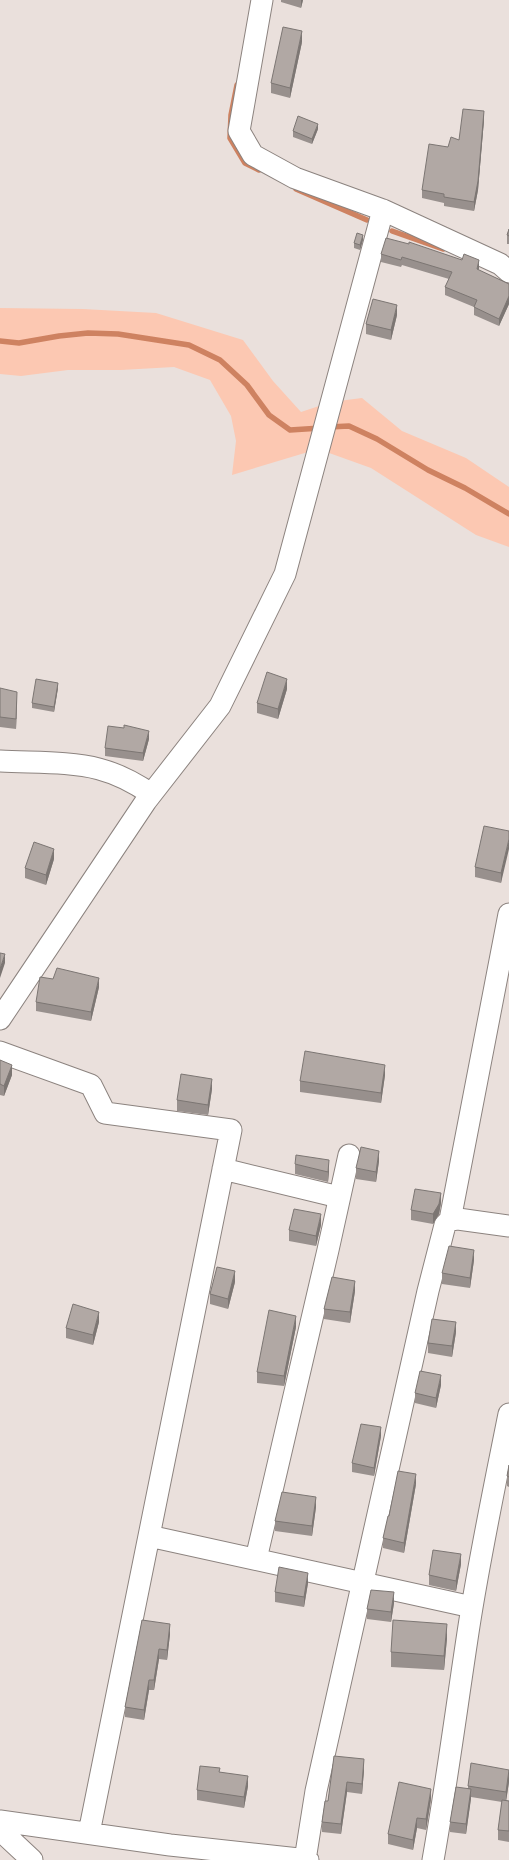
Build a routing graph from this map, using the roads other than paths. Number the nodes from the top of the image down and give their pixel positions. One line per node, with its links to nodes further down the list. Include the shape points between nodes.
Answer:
1 (262, 0): 2 (street, via 239,131 253,155 295,178)
2 (383, 210): 3 (street, via 500,264); 5 (street, via 285,574 220,706)
3 (509, 272)
4 (0, 761): 5 (street, via 77,765 98,769 130,780)
5 (151, 794): 7 (street)
6 (509, 914): 12 (street)
7 (0, 1019)
8 (0, 1052): 10 (street, via 91,1085 106,1113 231,1130)
9 (349, 1155): 11 (street)
10 (223, 1169): 11 (street); 15 (street)
11 (340, 1197): 16 (street)
12 (450, 1220): 13 (street); 17 (street, via 445,1225 428,1292)
13 (509, 1226)
14 (509, 1414): 18 (street)
15 (149, 1536): 16 (street); 21 (street)
16 (256, 1559): 17 (street)
17 (363, 1583): 18 (street); 23 (street, via 316,1791)
18 (472, 1607): 24 (street)
19 (0, 1820): 21 (street)
20 (0, 1830): 22 (street)
21 (89, 1833): 23 (street)
22 (29, 1859)
23 (307, 1860)
24 (433, 1860)

